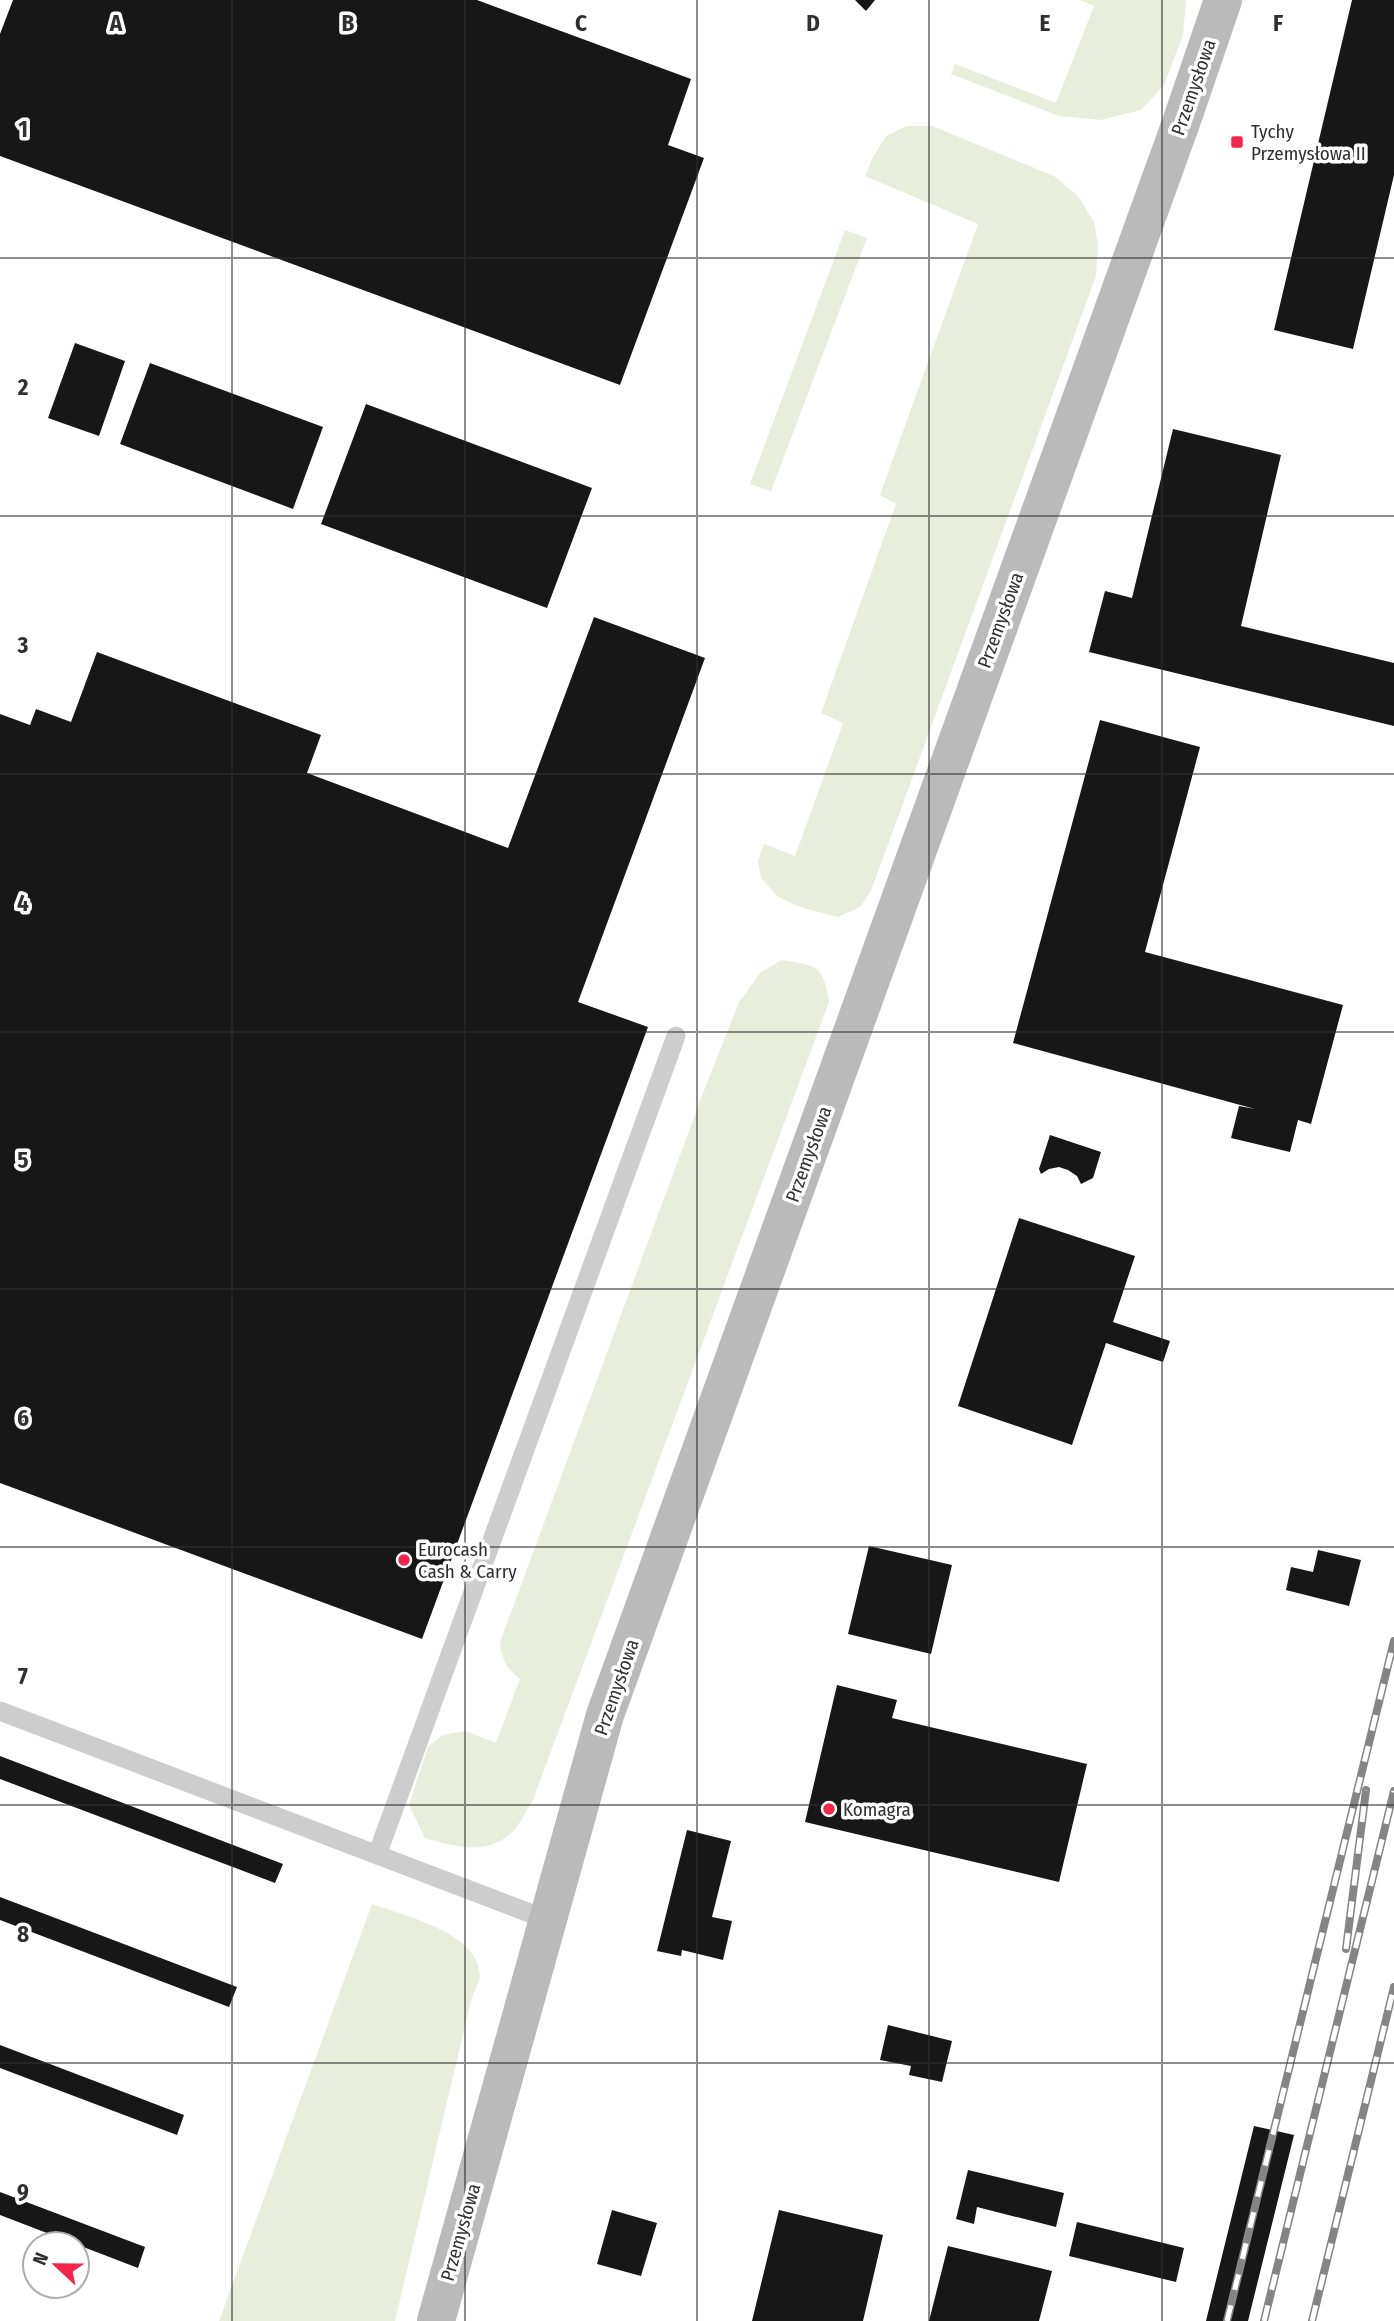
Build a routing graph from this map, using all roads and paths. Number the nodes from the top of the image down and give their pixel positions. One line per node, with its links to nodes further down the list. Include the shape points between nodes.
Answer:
1 (1223, 0): 5 (street, Przemysłowa, via 605,1715)
2 (677, 1036): 4 (lane)
3 (0, 1711): 4 (lane)
4 (377, 1855): 5 (lane)
5 (548, 1920): 6 (street, Przemysłowa)
6 (436, 2321)

